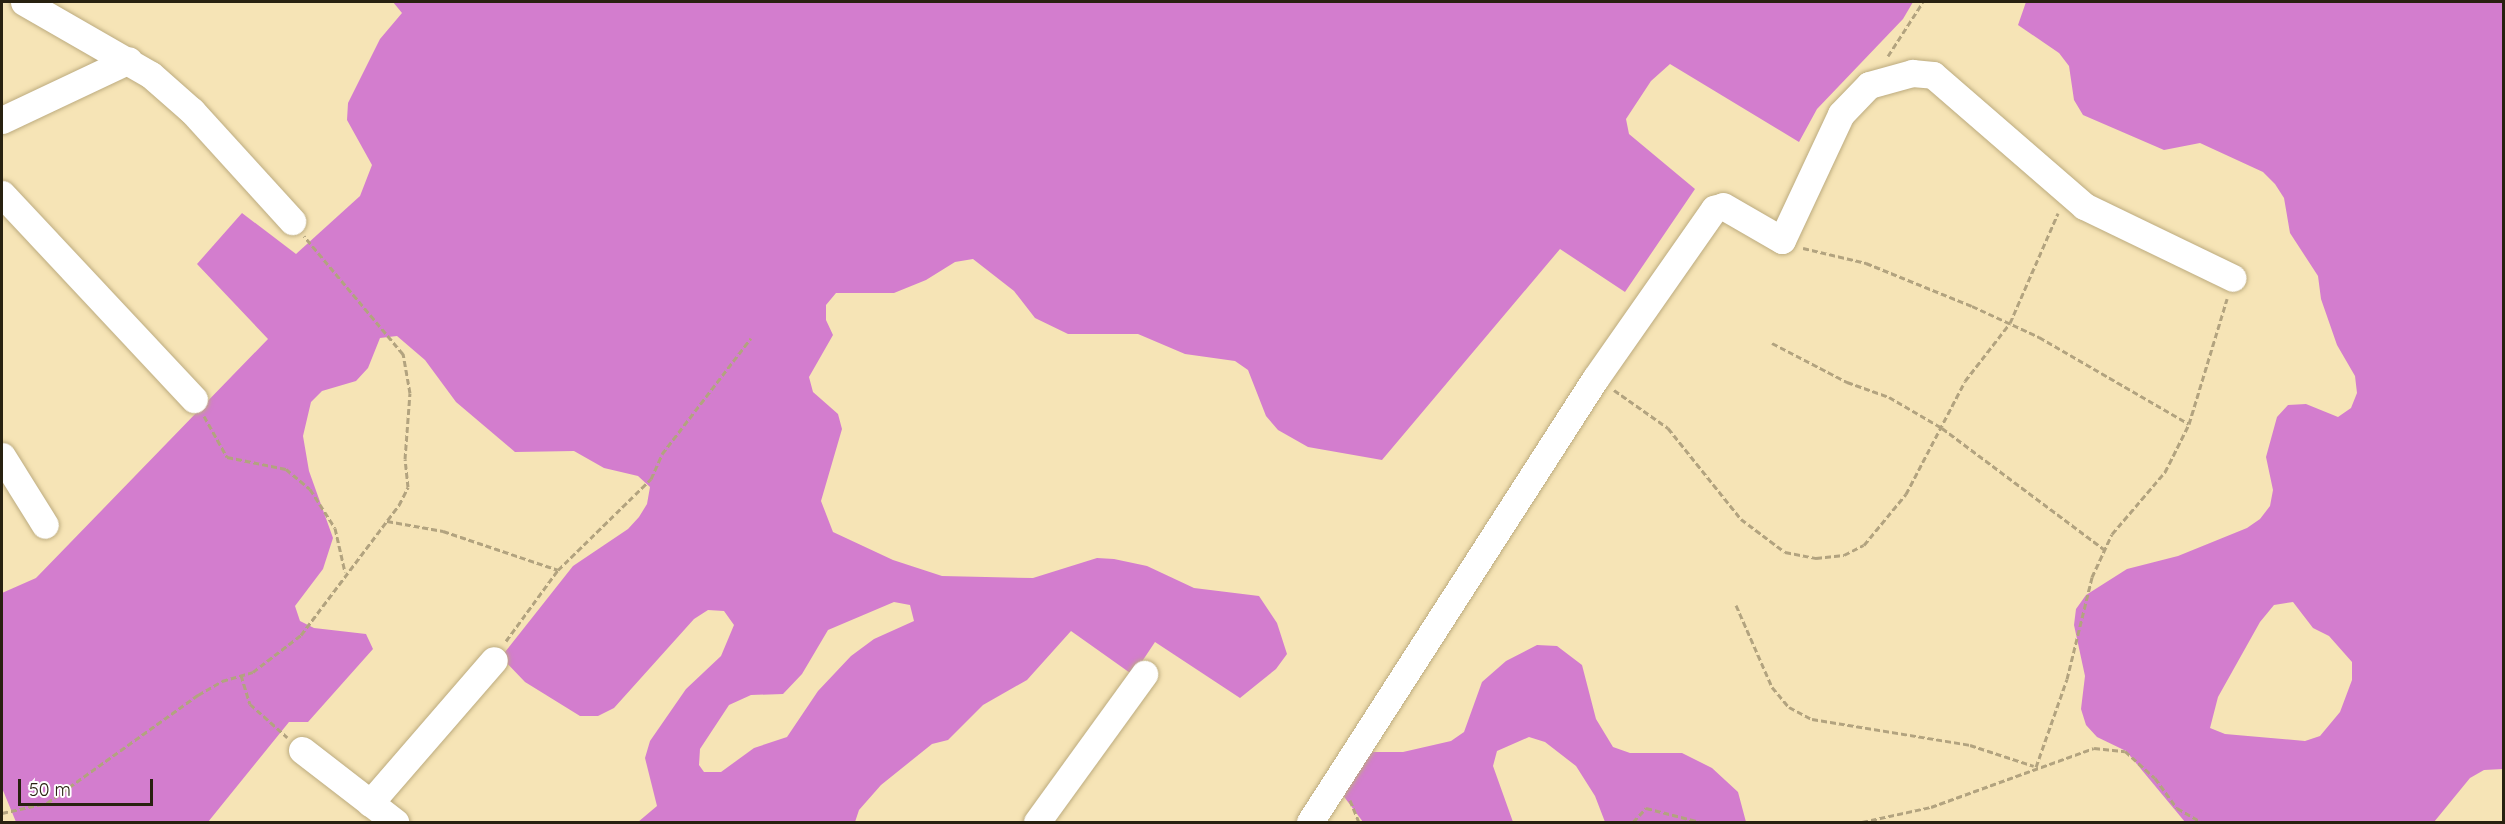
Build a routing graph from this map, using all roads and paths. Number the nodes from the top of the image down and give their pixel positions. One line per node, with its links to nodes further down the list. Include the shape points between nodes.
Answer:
1 (24, 2): 4 (street)
2 (1923, 2): 3 (path)
3 (1887, 57)
4 (129, 60): 5 (street); 8 (street, via 192,111)
5 (2, 120)
6 (2066, 192): 9 (street, via 1948,84 1933,75 1912,73 1869,85 1841,114); 10 (street, via 2125,228); 11 (path)
7 (2, 194): 15 (street)
8 (292, 221): 19 (path, via 403,354 410,393 405,459 408,487)
9 (1782, 240): 11 (path, via 1818,254 1866,263); 14 (street, via 1723,206 1714,209)
10 (2234, 278): 16 (path)
11 (2010, 323): 16 (path); 17 (path, via 1965,381)
12 (751, 338): 22 (path, via 662,454 651,479)
13 (1772, 343): 17 (path, via 1847,381 1889,397)
14 (1595, 379): 17 (path, via 1649,411 1668,428 1741,519 1785,552 1816,558 1844,555 1864,545 1906,494); 34 (street)
15 (194, 399): 23 (path, via 227,457 286,468 310,489 335,528)
16 (2189, 424): 21 (path, via 2165,471 2112,534)
17 (1942, 428): 21 (path)
18 (2, 456): 20 (street)
19 (387, 521): 22 (path, via 443,531); 23 (path)
20 (45, 525)
21 (2105, 550): 29 (path, via 2092,578 2067,679)
22 (558, 570): 25 (path)
23 (346, 573): 27 (path, via 301,635 253,672)
24 (1736, 605): 29 (path, via 1772,687 1797,711 1812,719 1854,728 1970,746)
25 (494, 660): 30 (street)
26 (1144, 674): 33 (street)
27 (241, 675): 28 (path, via 250,704 261,718); 31 (path, via 198,695 47,803)
28 (302, 750): 30 (street)
29 (2036, 767): 37 (path, via 1931,807); 38 (path, via 2094,748 2125,751 2155,778 2177,808)
30 (370, 803): 32 (street)
31 (2, 813)
32 (395, 822)
33 (1037, 822)
34 (1310, 822)
35 (1633, 822): 36 (path, via 1646,808)
36 (1700, 822)
37 (1862, 822)
38 (2201, 822)

